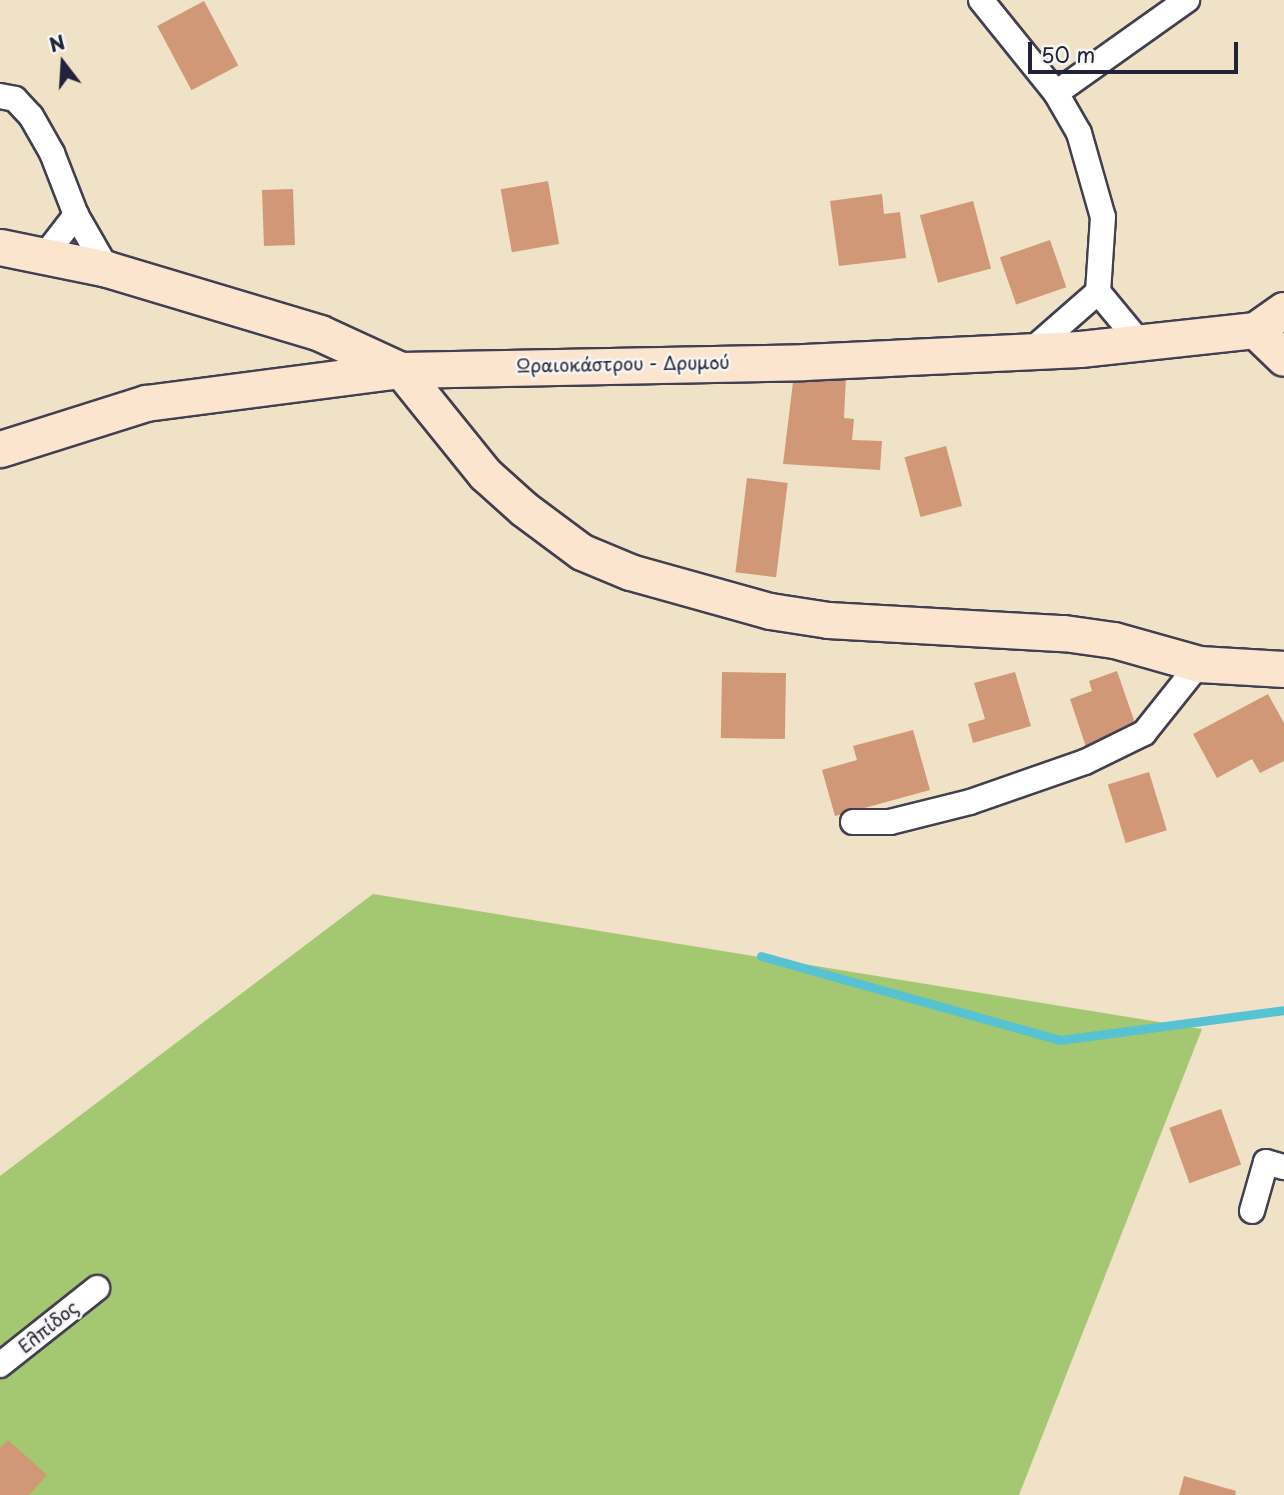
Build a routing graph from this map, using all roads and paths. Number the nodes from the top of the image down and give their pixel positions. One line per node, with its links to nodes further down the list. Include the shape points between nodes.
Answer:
1 (981, 0): 3 (street)
2 (1187, 0): 3 (street)
3 (1056, 93): 9 (street, via 1079,133 1099,195 1104,239)
4 (0, 96): 5 (street, via 15,99 30,116 52,153)
5 (75, 215): 7 (street); 8 (street)
6 (0, 247): 7 (street)
7 (45, 255): 8 (street)
8 (107, 269): 15 (street, via 320,333)
9 (1098, 292): 12 (street); 13 (street)
10 (1284, 310): 11 (street)
11 (1255, 330): 12 (street, Ωραιοκάστρου - Δρυμού); 14 (street)
12 (1142, 345): 13 (street, Ωραιοκάστρου - Δρυμού)
13 (1034, 348): 15 (street, Ωραιοκάστρου - Δρυμού, via 804,362)
14 (1284, 358)
15 (401, 370): 16 (street, Ωραιοκάστρου - Δρυμού, via 146,403); 17 (street, via 485,474 524,509 582,552 630,572 770,611 828,620 1064,633 1114,640)
16 (0, 449)
17 (1199, 664): 18 (street); 19 (street, via 1144,733 1085,762 970,802 890,822)
18 (1284, 669)
19 (853, 822)
20 (1284, 1167): 21 (street, via 1266,1162)
21 (1252, 1211)
22 (97, 1288): 23 (street, Ελπίδος)
23 (0, 1365)

